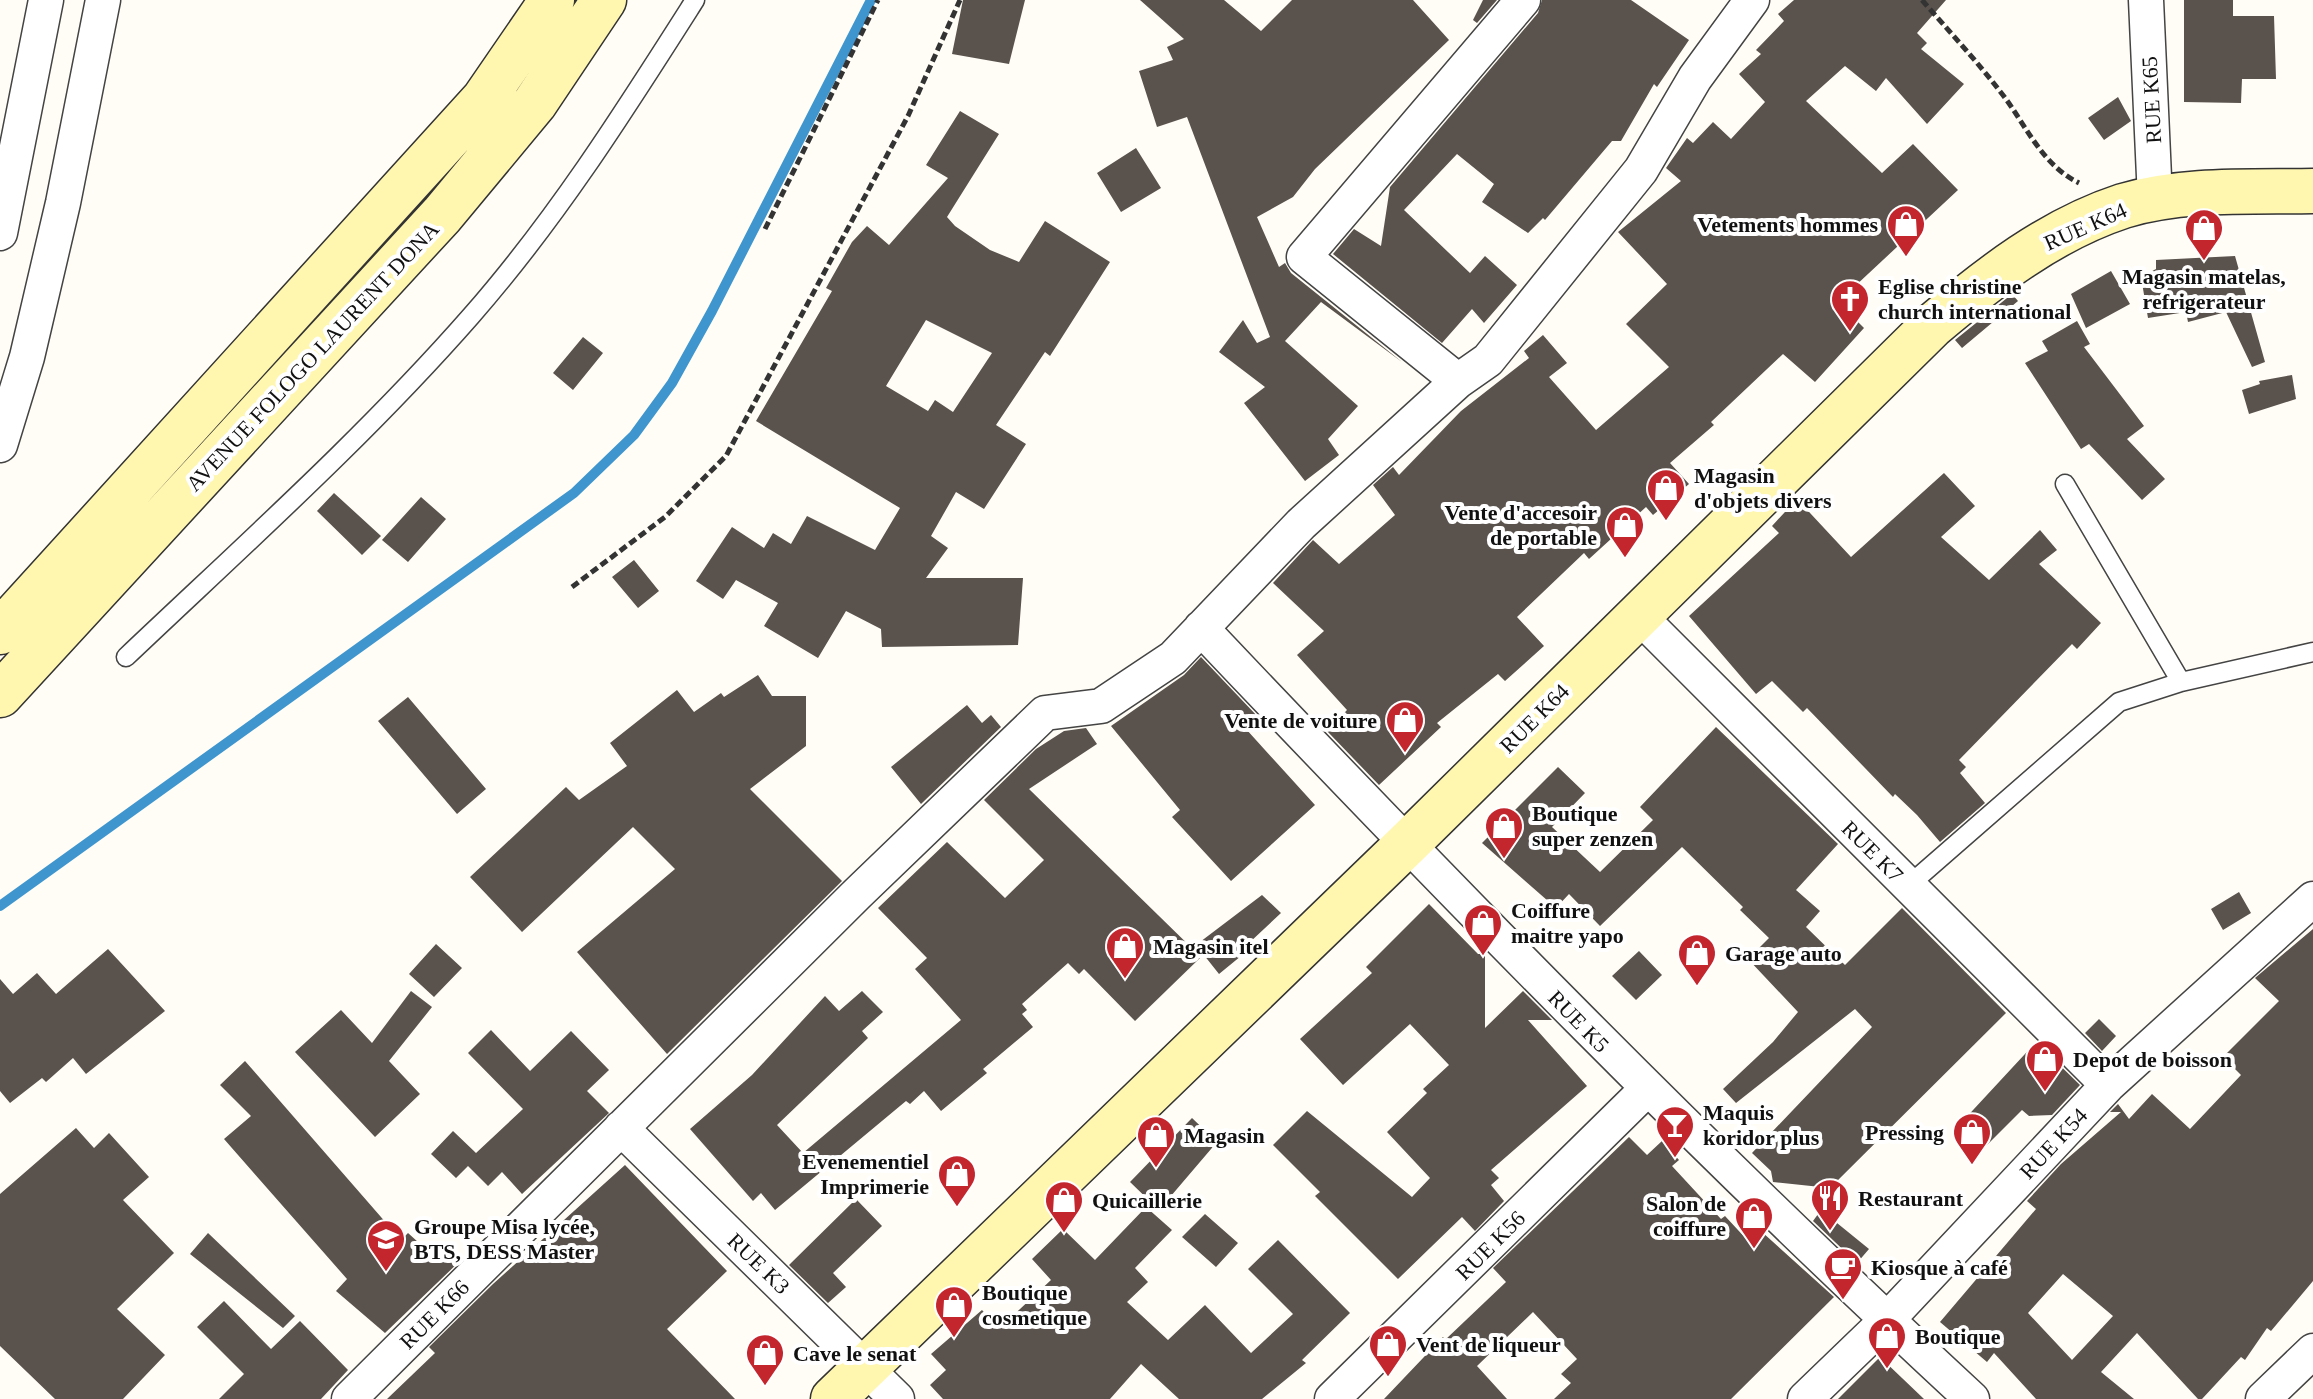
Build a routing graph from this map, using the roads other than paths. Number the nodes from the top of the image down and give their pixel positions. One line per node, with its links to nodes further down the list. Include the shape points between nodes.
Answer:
1 (46, 0): 11 (street)
2 (103, 0): 13 (street, via 63,203)
3 (552, 0): 17 (street, AVENUE FOLOGO LAURENT DONA, via 484,99)
4 (604, 0): 21 (street, AVENUE FOLOGO LAURENT DONA, via 535,103 442,215)
5 (695, 0): 19 (lane, via 580,181 471,316 319,474)
6 (1523, 0): 12 (street, via 1304,257)
7 (1752, 0): 12 (street, RUE K66, via 1695,78 1641,170 1488,360)
8 (2146, 0): 10 (street, RUE K65)
9 (2313, 191): 10 (street, RUE K64, via 2237,192)
10 (2139, 203): 15 (street, RUE K64, via 2049,238 1991,277 1932,326)
11 (0, 233)
12 (1458, 381): 16 (street, RUE K66, via 1301,524)
13 (0, 445)
14 (2065, 484): 20 (lane)
15 (1638, 615): 22 (street, RUE K64); 23 (street, RUE K7)
16 (1201, 628): 22 (street, RUE K5); 27 (street, RUE K66, via 1173,658 1101,706 1045,713)
17 (0, 632)
18 (2313, 652): 20 (lane)
19 (126, 657)
20 (2181, 682): 23 (lane, via 2119,702)
21 (0, 695)
22 (1406, 845): 26 (street, RUE K5); 30 (street, RUE K64)
23 (1908, 886): 25 (street, RUE K7)
24 (2313, 899): 25 (street, RUE K54)
25 (2108, 1085): 28 (street, RUE K54)
26 (1646, 1090): 28 (street, RUE K5); 34 (street, RUE K56)
27 (621, 1128): 30 (street, RUE K3); 31 (street, RUE K66)
28 (1887, 1320): 35 (street, RUE K54); 36 (street, RUE K5)
29 (2313, 1351): 37 (street)
30 (865, 1367): 32 (street, RUE K64); 33 (street, RUE K3)
31 (349, 1399)
32 (833, 1399)
33 (897, 1399)
34 (1332, 1399)
35 (1805, 1399)
36 (1972, 1399)
37 (2263, 1399)

